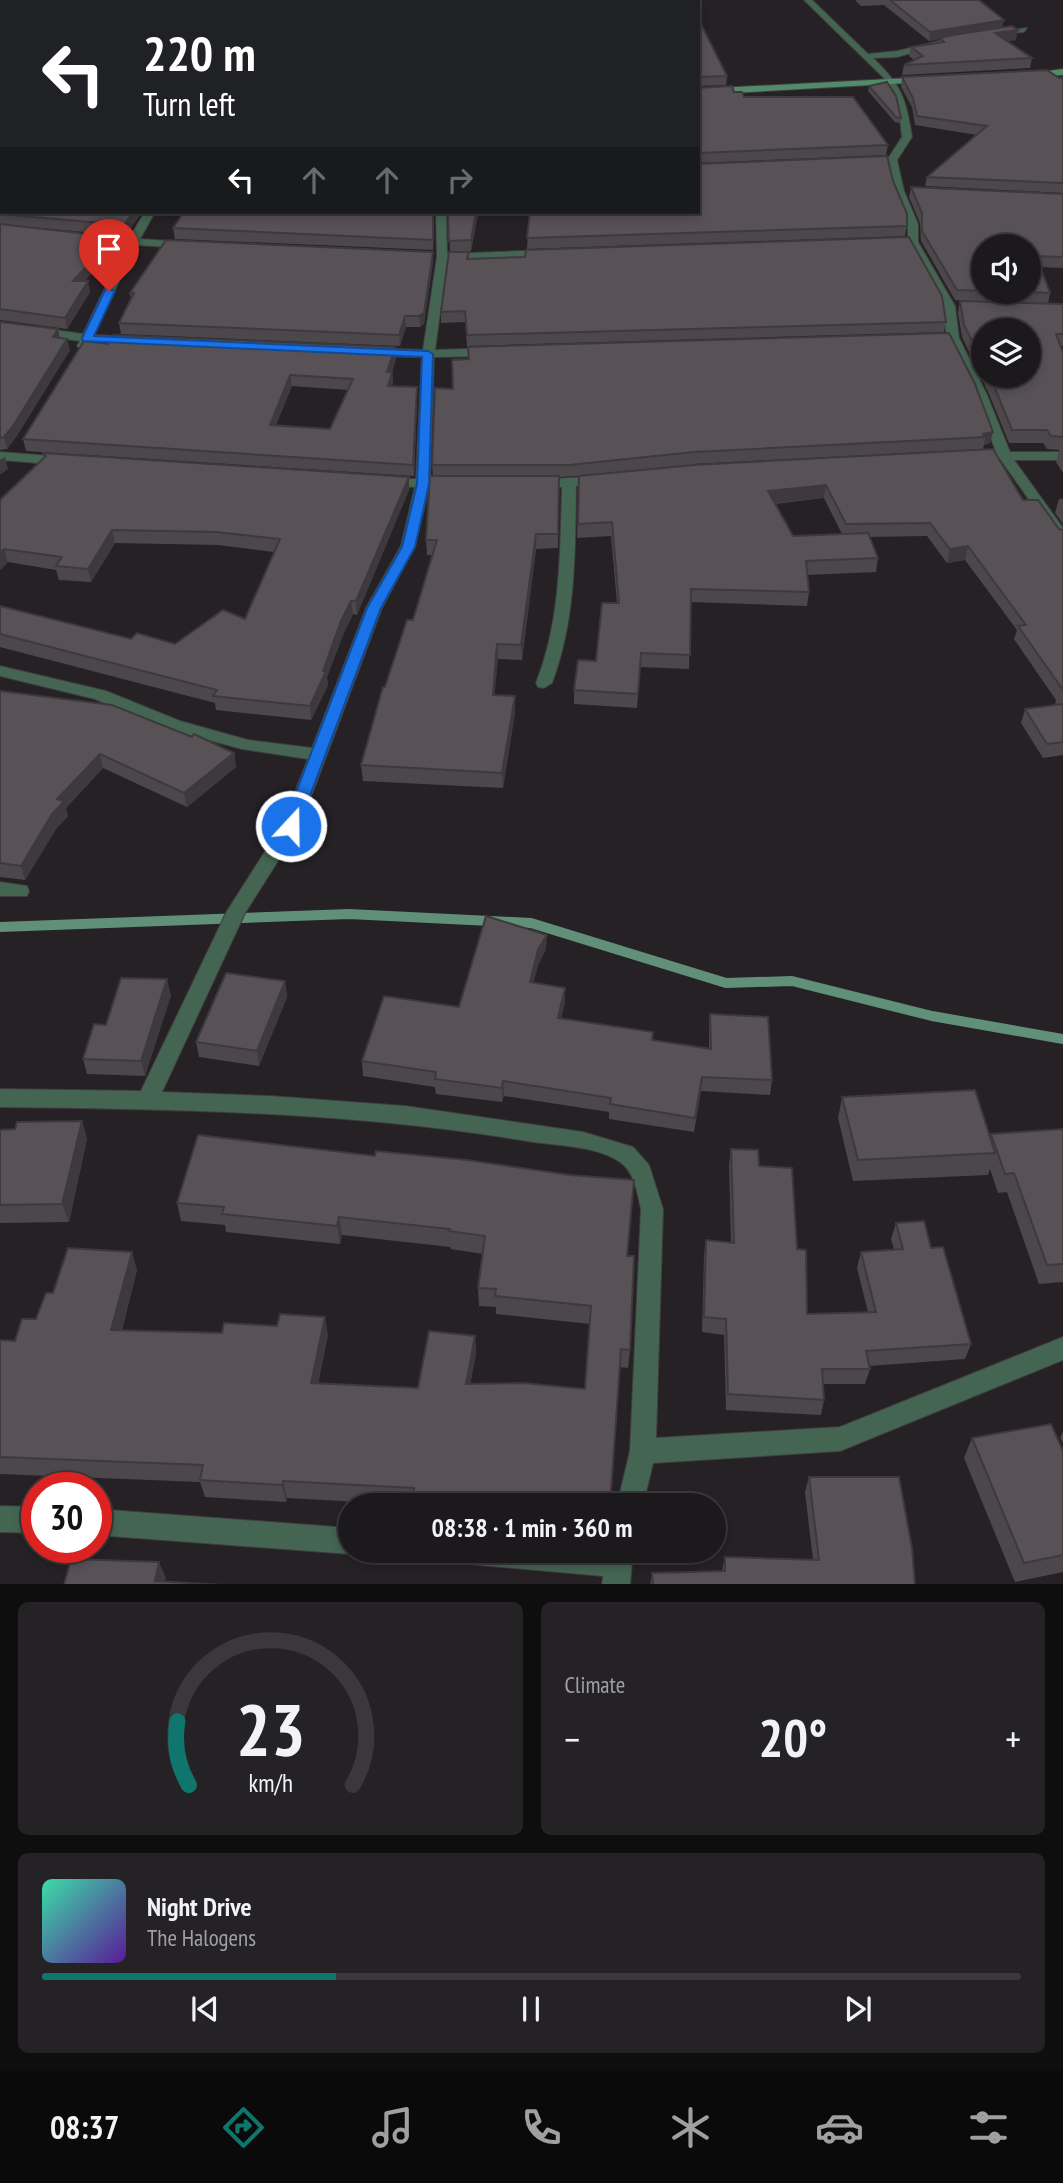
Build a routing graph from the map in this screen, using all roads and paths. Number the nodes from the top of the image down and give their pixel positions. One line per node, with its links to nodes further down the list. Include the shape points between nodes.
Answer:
1 (808, 0): 11 (street)
2 (1024, 30): 3 (street)
3 (981, 35)
4 (970, 37): 5 (street)
5 (928, 45): 6 (street); 7 (street)
6 (965, 48)
7 (869, 56)
8 (1063, 72): 9 (street)
9 (1024, 74)
10 (932, 79): 11 (street)
11 (892, 81): 12 (street); 13 (street, via 902,100 907,138)
12 (700, 92)
13 (892, 160): 14 (street); 15 (street)
14 (865, 162)
15 (899, 191): 16 (street); 21 (street, via 913,224)
16 (912, 191)
17 (149, 214): 22 (street)
18 (441, 214): 26 (street)
19 (79, 237): 22 (street)
20 (899, 242): 21 (street)
21 (913, 242): 34 (street, via 954,306 946,338 981,395)
22 (132, 243): 23 (street); 28 (street)
23 (199, 246)
24 (567, 253): 26 (street)
25 (429, 256): 26 (street)
26 (442, 257): 32 (street)
27 (0, 326): 28 (street)
28 (87, 338): 29 (street); 33 (street)
29 (155, 342)
30 (360, 351): 32 (street)
31 (511, 352): 32 (street)
32 (428, 354): 41 (street)
33 (74, 361)
34 (1004, 455): 35 (street); 37 (street); 45 (street)
35 (1063, 456)
36 (7, 457): 38 (street)
37 (964, 457)
38 (79, 462)
39 (610, 479): 44 (street)
40 (368, 481): 41 (street)
41 (423, 484): 42 (street); 48 (street, via 408,547 374,608)
42 (463, 484)
43 (516, 484): 44 (street)
44 (569, 484): 47 (street, via 566,588 552,664)
45 (1063, 538)
46 (0, 671): 48 (street, via 100,695 174,725 248,745)
47 (544, 683)
48 (319, 755): 52 (street, via 291,826 236,911)
49 (0, 889): 50 (street)
50 (20, 891)
51 (0, 1098): 52 (street)
52 (148, 1100): 54 (street, via 470,1121 626,1154 642,1171 652,1209)
53 (1063, 1348): 54 (street, via 840,1439)
54 (643, 1451): 55 (street)
55 (633, 1493)
56 (0, 1519): 57 (street)
57 (21, 1520)
58 (112, 1523): 59 (street)
59 (338, 1540)
60 (587, 1563): 61 (street)
61 (617, 1566)

